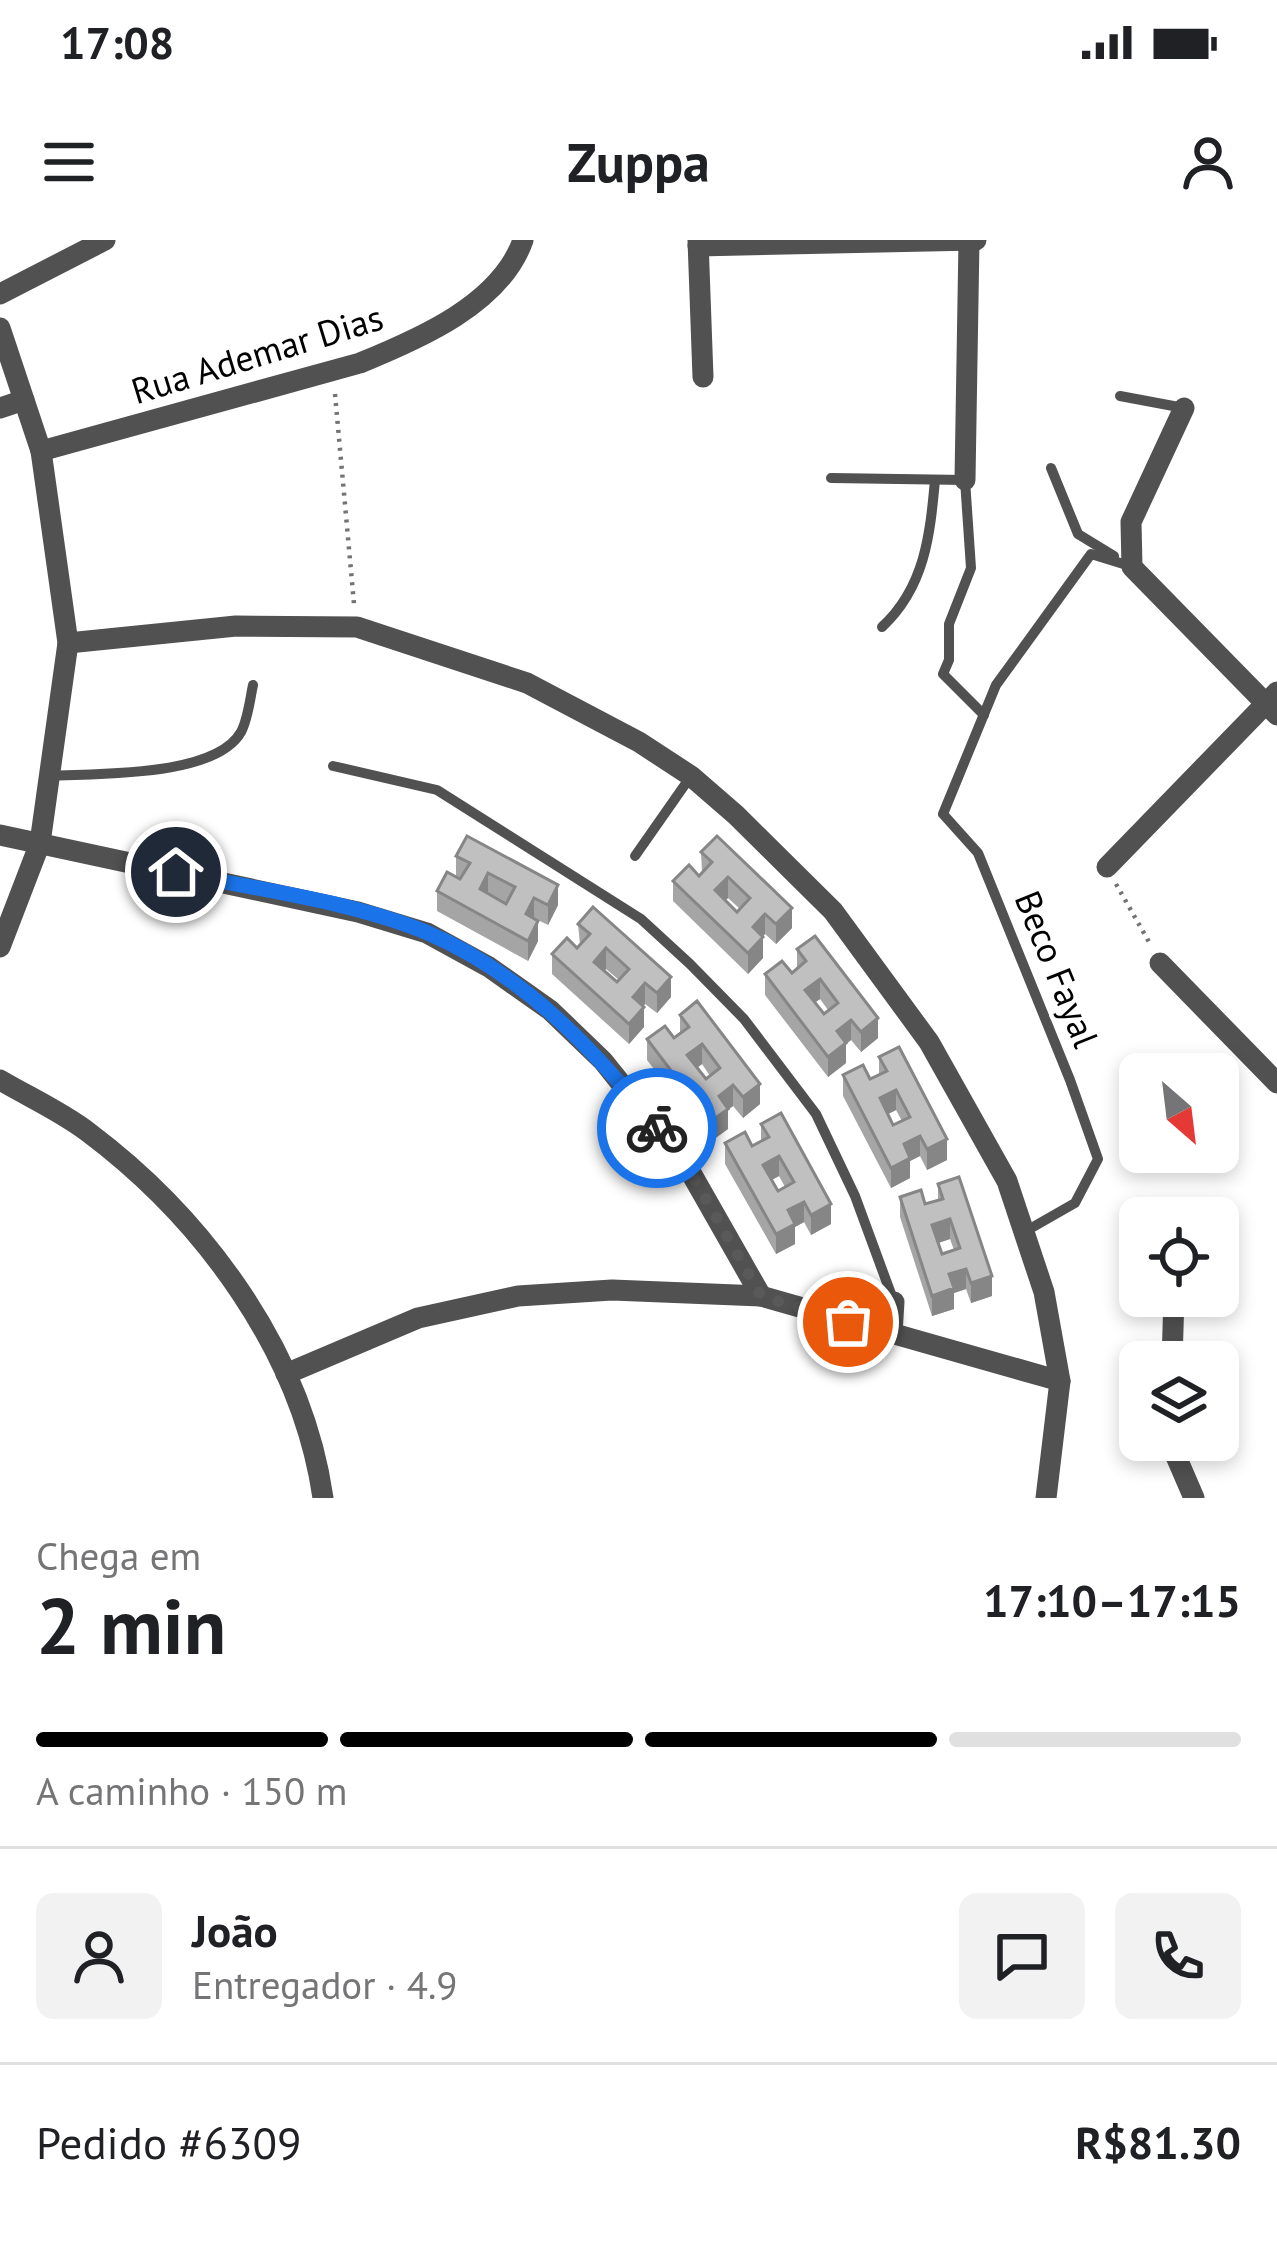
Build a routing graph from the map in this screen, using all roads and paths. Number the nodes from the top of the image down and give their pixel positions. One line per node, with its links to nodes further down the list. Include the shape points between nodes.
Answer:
1 (105, 240): 5 (street)
2 (523, 240): 7 (street, Rua Ademar Dias, via 515,264 464,309 404,346)
3 (972, 240): 4 (street); 17 (street)
4 (698, 243): 8 (street)
5 (0, 294)
6 (0, 328): 10 (street)
7 (333, 370): 13 (street, Rua Ademar Dias); 19 (path)
8 (703, 377)
9 (1120, 396): 12 (lane)
10 (24, 400): 11 (street); 13 (street)
11 (0, 408)
12 (1184, 408): 18 (street, via 1131,522)
13 (41, 452): 21 (street)
14 (1051, 468): 18 (lane, via 1078,534)
15 (831, 478): 16 (lane)
16 (935, 480): 17 (lane); 20 (lane, via 929,544 909,597)
17 (965, 480): 24 (lane, via 971,568 949,624 943,674)
18 (1132, 567): 23 (street); 24 (lane, via 1090,554 995,685)
19 (357, 627): 21 (street, via 236,626); 27 (street, via 526,683)
20 (882, 627)
21 (68, 643): 26 (street)
22 (253, 685): 26 (lane, via 242,731 198,760)
23 (1273, 703): 31 (street)
24 (984, 716): 36 (lane, Beco Fayal, via 943,814 978,853 1098,1159 1076,1203)
25 (333, 766): 38 (lane, via 437,790 640,919 689,964 744,1019 816,1114)
26 (48, 776): 29 (street)
27 (691, 776): 30 (lane); 36 (street, via 833,911 929,1042 1007,1181)
28 (0, 835): 29 (street)
29 (40, 843): 32 (street); 37 (street, via 358,912 427,933 489,967 603,1061 687,1166)
30 (635, 856)
31 (1107, 866): 33 (path)
32 (0, 946)
33 (1160, 963): 35 (street)
34 (0, 1081): 40 (street, via 87,1131 189,1221)
35 (1277, 1083)
36 (1025, 1231): 41 (street)
37 (761, 1296): 39 (street); 40 (street, via 518,1296 418,1318)
38 (894, 1302): 39 (street)
39 (892, 1334): 41 (street)
40 (286, 1374): 43 (street)
41 (1060, 1381): 44 (street)
42 (1178, 1461): 45 (street)
43 (322, 1498)
44 (1046, 1498)
45 (1194, 1498)

